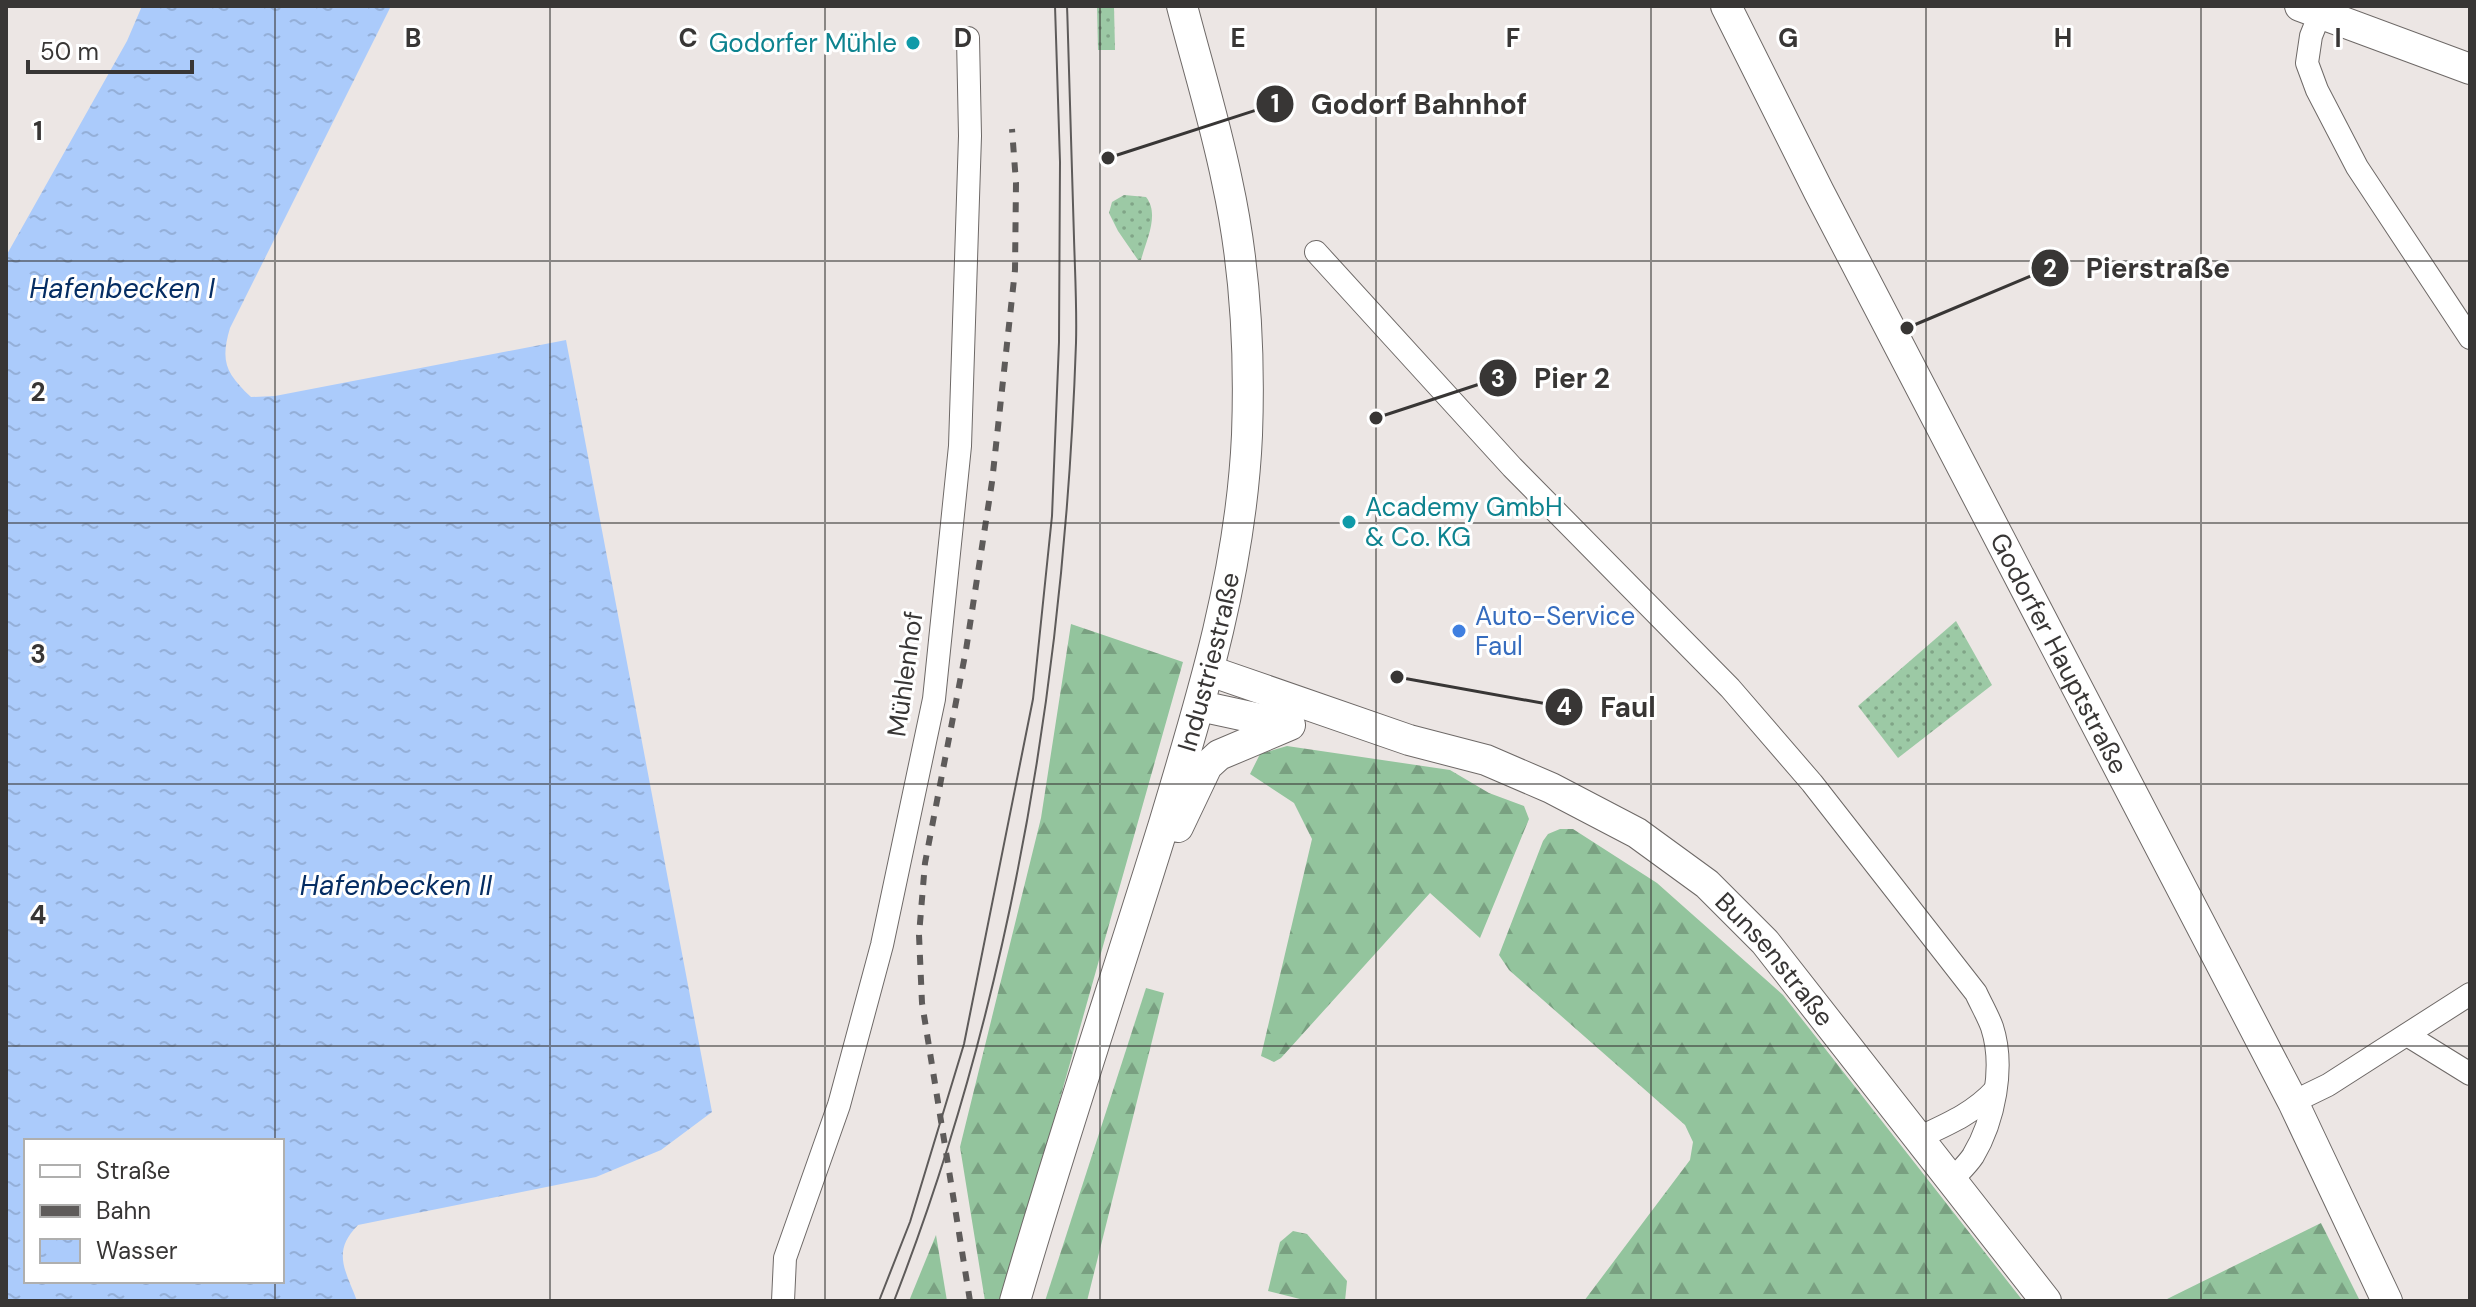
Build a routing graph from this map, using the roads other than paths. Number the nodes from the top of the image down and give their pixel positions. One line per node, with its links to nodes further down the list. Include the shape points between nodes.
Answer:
1 (1182, 6): 8 (main road, Industriestraße, via 1228,183 1245,326 1247,434 1239,532)
2 (1726, 6): 17 (main road, Godorfer Hauptstraße)
3 (2315, 8): 5 (main road); 7 (street, via 2307,63 2317,90 2371,189)
4 (968, 38): 20 (street, Mühlenhof, via 960,446 934,699 882,945 839,1105 785,1258)
5 (2470, 69)
6 (1316, 252): 16 (street, via 1512,467 1730,688 1812,783 1976,993 1997,1049)
7 (2470, 338)
8 (1210, 671): 9 (main road, Industriestraße); 11 (main road, Bunsenstraße)
9 (1200, 706): 10 (main road, Bunsenstraße); 12 (main road, Industriestraße)
10 (1290, 725): 11 (main road, Bunsenstraße); 12 (main road, Bunsenstraße, via 1234,746 1207,766)
11 (1409, 740): 18 (main road, Bunsenstraße, via 1486,760 1551,788 1637,833 1707,884 1765,942)
12 (1146, 881): 21 (main road, Industriestraße)
13 (2470, 994): 14 (street)
14 (2407, 1035): 15 (street); 17 (street)
15 (2470, 1074)
16 (1995, 1090): 18 (street, via 1958,1120); 19 (street, via 1986,1128 1972,1157)
17 (2293, 1102): 23 (main road, Godorfer Hauptstraße)
18 (1920, 1137): 19 (main road, Bunsenstraße)
19 (1952, 1180): 22 (main road, Bunsenstraße)
20 (783, 1301)
21 (1015, 1301)
22 (2046, 1301)
23 (2387, 1301)

